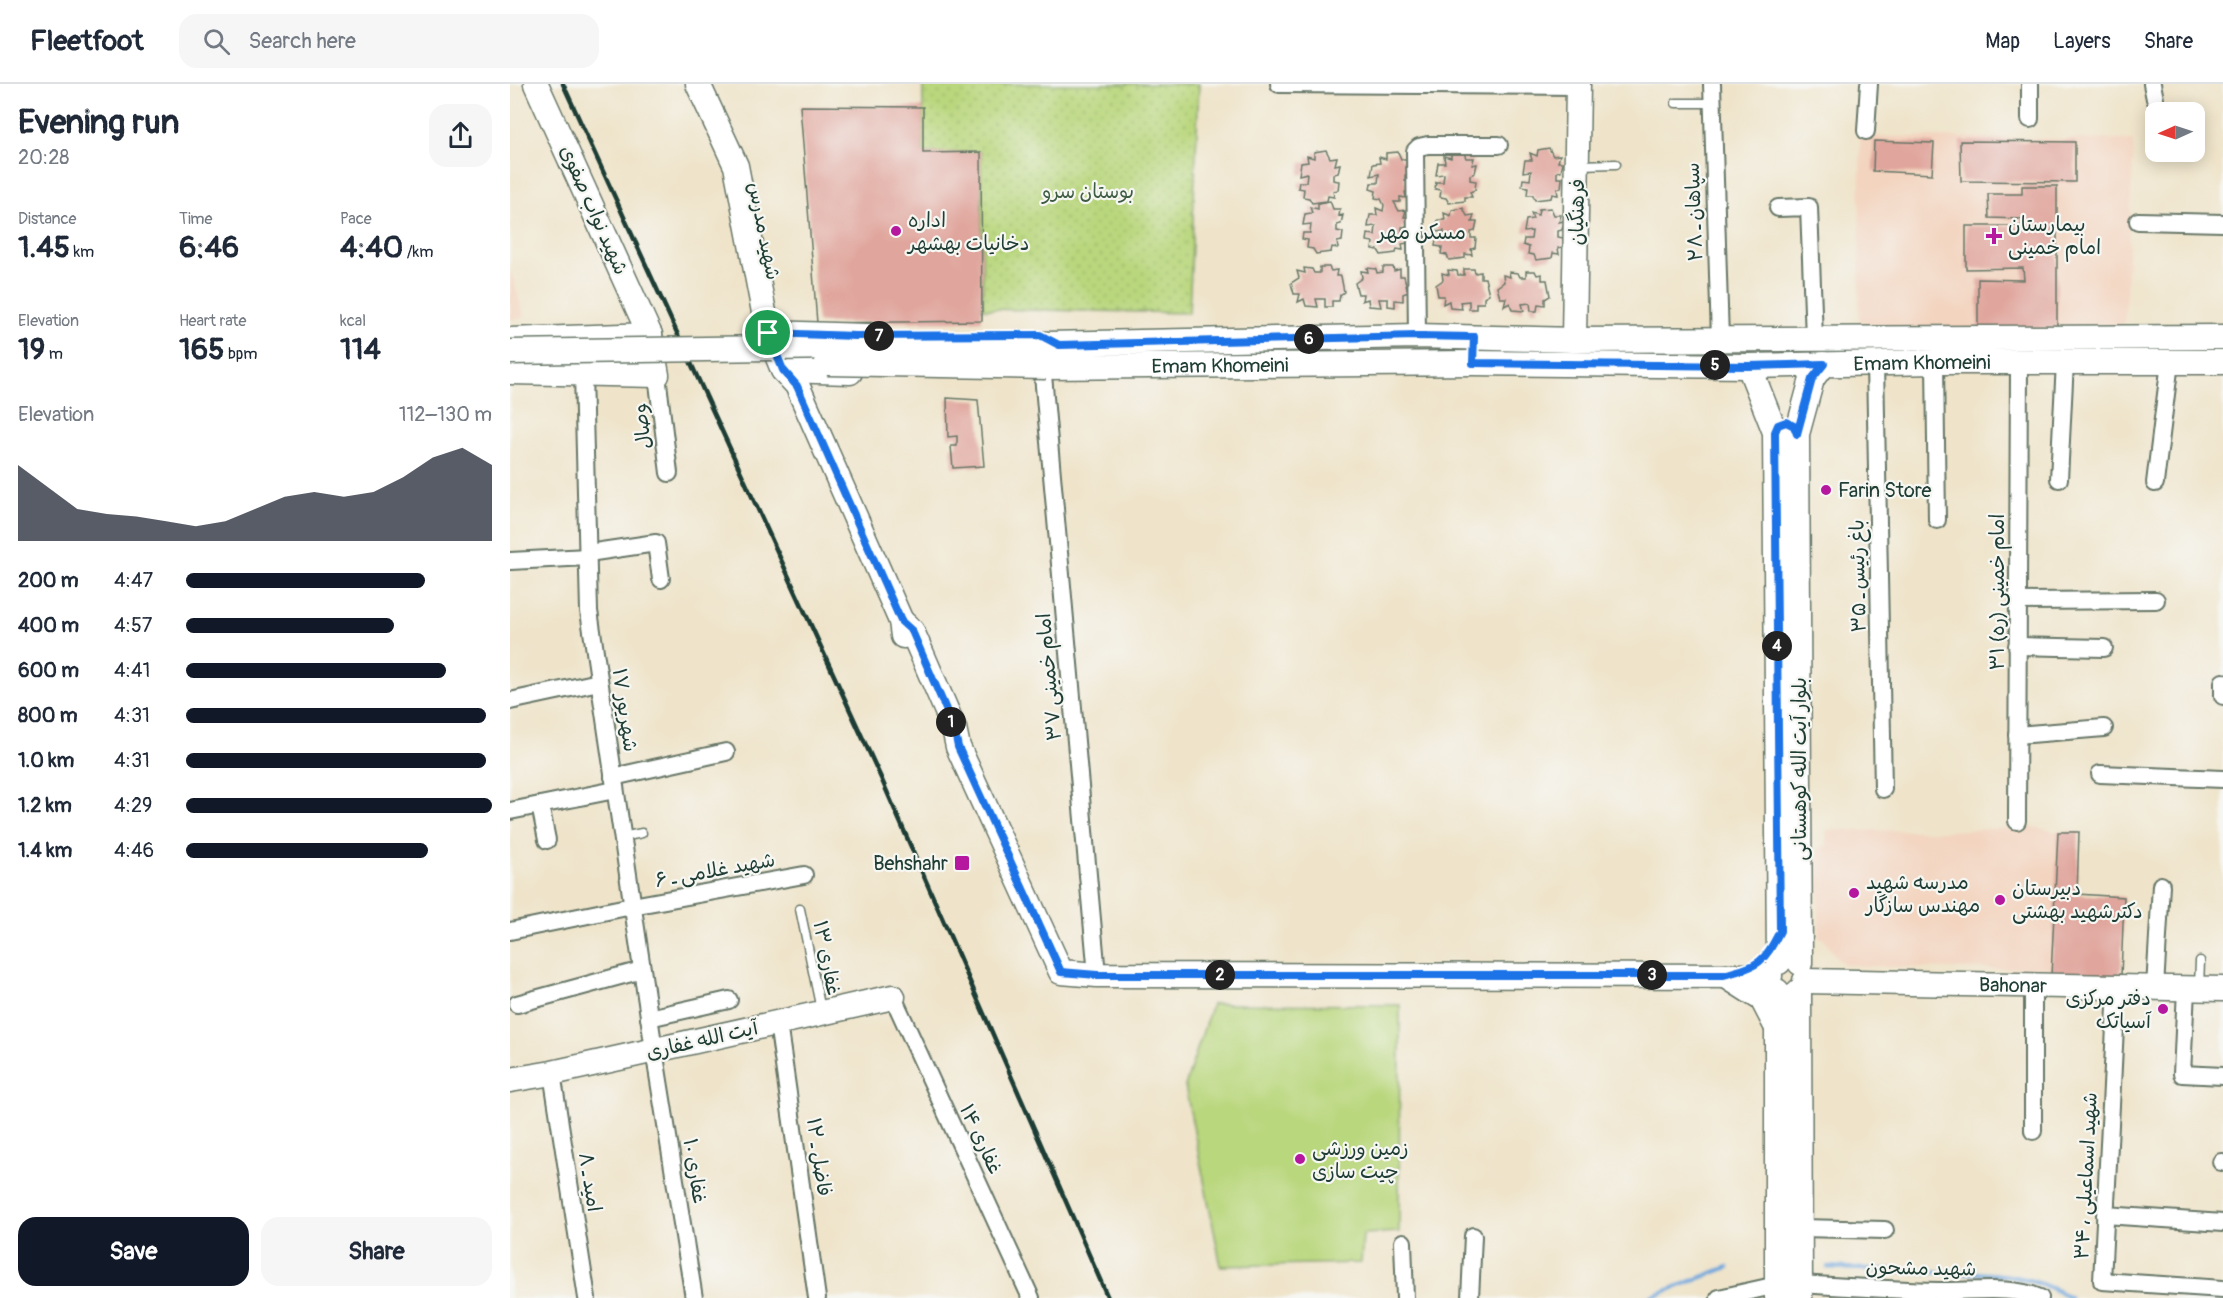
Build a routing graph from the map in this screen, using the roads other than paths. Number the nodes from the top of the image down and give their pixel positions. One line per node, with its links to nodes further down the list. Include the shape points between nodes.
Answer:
1 (536, 84): 21 (main road, شهید نواب صفوی)
2 (698, 84): 19 (main road, شهید مدرس, via 736,166)
3 (712, 84): 19 (main road, شهید مدرس, via 750,160)
4 (1279, 84): 8 (street)
5 (1712, 84): 10 (street, سپاهان ـ ۲۸)
6 (1869, 84): 12 (street)
7 (2030, 84): 11 (street)
8 (1578, 85): 15 (main road, فرهنگیان)
9 (1676, 103): 10 (lane)
10 (1711, 103): 27 (street, سپاهان ـ ۲۸)
11 (2030, 119)
12 (1866, 131)
13 (1499, 144): 22 (street, via 1428,145 1415,151)
14 (1616, 164): 15 (lane)
15 (1578, 165): 29 (main road, فرهنگیان)
16 (1778, 208): 26 (street, via 1809,207)
17 (2138, 221): 18 (street)
18 (2223, 223)
19 (776, 333): 20 (main road); 47 (main road, شهید مدرس)
20 (847, 335): 31 (main road, via 1040,335); 43 (main road)
21 (650, 336): 25 (main road); 46 (main road, شهید نواب صفوی)
22 (1417, 336): 23 (main road, Emam Khomeini); 31 (main road, Emam Khomeini)
23 (1474, 337): 29 (main road, Emam Khomeini); 38 (main road)
24 (2223, 337): 26 (main road, Emam Khomeini)
25 (545, 338): 28 (main road); 44 (main road)
26 (1814, 338): 27 (main road, Emam Khomeini)
27 (1720, 339): 29 (main road, Emam Khomeini)
28 (510, 340)
29 (1574, 340)
30 (510, 352): 31 (main road, bridge)
31 (1052, 360): 37 (main road, bridge); 38 (main road, Emam Khomeini); 43 (main road, via 969,377); 85 (street, امام خمینی ۳۷)
32 (1935, 362): 33 (main road, Emam Khomeini); 39 (main road, Emam Khomeini); 52 (street)
33 (2019, 362): 34 (main road, Emam Khomeini); 57 (street, امام خمینی (ره) ۳۱)
34 (2065, 362): 35 (main road, Emam Khomeini); 50 (street)
35 (2170, 362): 36 (main road, Emam Khomeini); 51 (street)
36 (2223, 362)
37 (510, 363)
38 (1473, 363): 41 (main road, Emam Khomeini)
39 (1875, 363): 40 (main road, Emam Khomeini); 70 (street, باغ رئیس ـ ۳۵)
40 (1824, 364): 41 (main road, Emam Khomeini); 48 (main road, بلوار آیت الله کوهستانی, via 1812,379)
41 (1749, 366): 48 (main road, بلوار آیت الله کوهستانی)
42 (510, 372): 44 (main road)
43 (846, 372): 47 (main road)
44 (545, 373): 45 (main road)
45 (583, 374): 46 (main road); 53 (street, ۱۷ شهریور)
46 (657, 375): 49 (street, وصال)
47 (793, 375): 85 (main road, شهید مدرس, via 901,621 903,638 944,734 958,747 1061,972)
48 (1786, 433): 82 (main road, بلوار آیت الله کوهستانی); 87 (main road, بلوار آیت الله کوهستانی)
49 (669, 473)
50 (2059, 478)
51 (2155, 483)
52 (1937, 520)
53 (588, 555): 54 (street); 55 (street, via 656,543); 60 (street, ۱۷ شهریور, via 589,611)
54 (510, 561)
55 (661, 579)
56 (2156, 600): 57 (street)
57 (2018, 601): 58 (street, امام خمینی (ره) ۳۱)
58 (2017, 646): 59 (street); 65 (street, امام خمینی (ره) ۳۱)
59 (2104, 648)
60 (599, 682): 63 (street); 69 (street, ۱۷ شهریور)
61 (2223, 682): 62 (street)
62 (2223, 696)
63 (510, 701)
64 (2104, 728): 65 (street)
65 (2017, 735): 73 (street, امام خمینی (ره) ۳۱)
66 (726, 752): 69 (street)
67 (2100, 774): 68 (street)
68 (2223, 779)
69 (614, 783): 71 (street); 75 (street, ۱۷ شهریور)
70 (1882, 789)
71 (540, 805): 72 (street); 76 (street)
72 (510, 811)
73 (2017, 821)
74 (642, 833): 75 (lane)
75 (622, 837): 79 (street, ۱۷ شهریور)
76 (547, 840)
77 (804, 875): 79 (street, شهید غلامی ـ ۶)
78 (2160, 885): 91 (street)
79 (633, 906): 81 (street, شهید غلامی ـ ۶); 84 (street, ۱۷ شهریور)
80 (800, 909): 97 (lane, غفاری ۱۳)
81 (510, 931)
82 (1780, 931): 86 (main road, via 1760,963); 87 (main road, بلوار آیت الله کوهستانی)
83 (2200, 961): 92 (lane)
84 (642, 970): 96 (street); 98 (street, ۱۷ شهریور)
85 (1097, 975): 86 (main road)
86 (1724, 975): 87 (main road, Bahonar); 100 (main road, via 1762,999)
87 (1788, 977): 88 (main road, Bahonar); 100 (main road, بلوار آیت الله کوهستانی)
88 (1838, 982): 89 (main road, Bahonar); 100 (main road, via 1822,990)
89 (2033, 986): 90 (main road, Bahonar); 105 (street)
90 (2117, 988): 91 (main road, Bahonar); 106 (street, شهید اسماعیلی ، ۳۴)
91 (2155, 988): 92 (main road, Bahonar)
92 (2192, 989): 93 (main road, Bahonar); 103 (street, via 2182,1074)
93 (2223, 989)
94 (893, 997): 97 (main road, آیت الله غفاری); 119 (street, غفاری ۱۴)
95 (729, 1000): 98 (street)
96 (517, 1004)
97 (821, 1013): 99 (main road, آیت الله غفاری)
98 (649, 1018): 101 (street, ۱۷ شهریور)
99 (778, 1023): 101 (main road, آیت الله غفاری); 118 (street, فاضل ـ ۱۲)
100 (1788, 1027): 108 (main road, بلوار آیت الله کوهستانی); 113 (main road, بلوار آیت الله کوهستانی)
101 (654, 1050): 102 (main road, آیت الله غفاری); 117 (street, غفاری ۱۰)
102 (552, 1073): 104 (main road, آیت الله غفاری); 116 (street, امید ـ ۸)
103 (2223, 1076)
104 (510, 1080)
105 (2033, 1131)
106 (2105, 1215): 107 (street); 112 (street, شهید اسماعیلی ، ۳۴, via 2102,1281)
107 (2223, 1223)
108 (1801, 1228): 109 (street); 113 (main road, بلوار آیت الله کوهستانی)
109 (1885, 1230)
110 (1473, 1236): 121 (street)
111 (1403, 1242): 120 (street)
112 (2223, 1289)
113 (1789, 1291): 114 (street, شهید مشحون); 122 (street, شهید مشحون)
114 (1902, 1294): 115 (street, شهید مشحون, via 1998,1290)
115 (2036, 1297)
116 (587, 1298)
117 (694, 1298)
118 (817, 1298)
119 (1031, 1298)
120 (1405, 1298)
121 (1470, 1298)
122 (1719, 1298)

